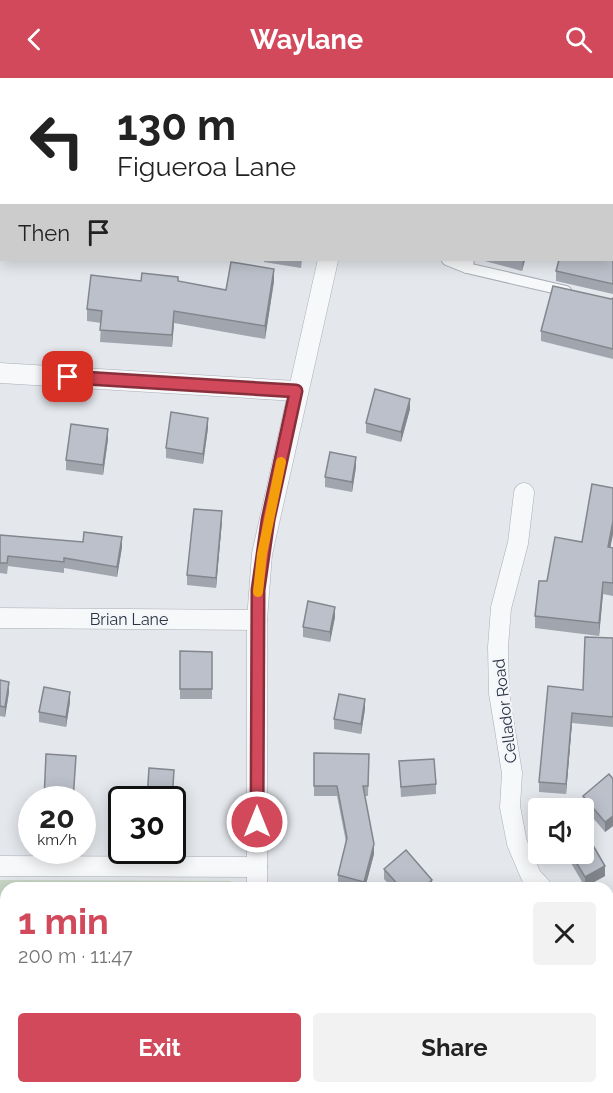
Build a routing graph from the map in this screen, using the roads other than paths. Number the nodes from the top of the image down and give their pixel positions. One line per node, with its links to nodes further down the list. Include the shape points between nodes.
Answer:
1 (328, 261): 6 (street)
2 (452, 261): 3 (lane)
3 (468, 264): 4 (lane)
4 (579, 294)
5 (0, 373): 6 (street)
6 (296, 391): 9 (street, via 262,554)
7 (524, 494): 13 (street, Cellador Road, via 518,543 501,608 499,681 512,773 510,807 517,843)
8 (0, 618): 9 (street, Brian Lane)
9 (257, 620): 11 (street)
10 (0, 866): 11 (street)
11 (257, 867): 12 (street)
12 (257, 882)
13 (536, 882)

